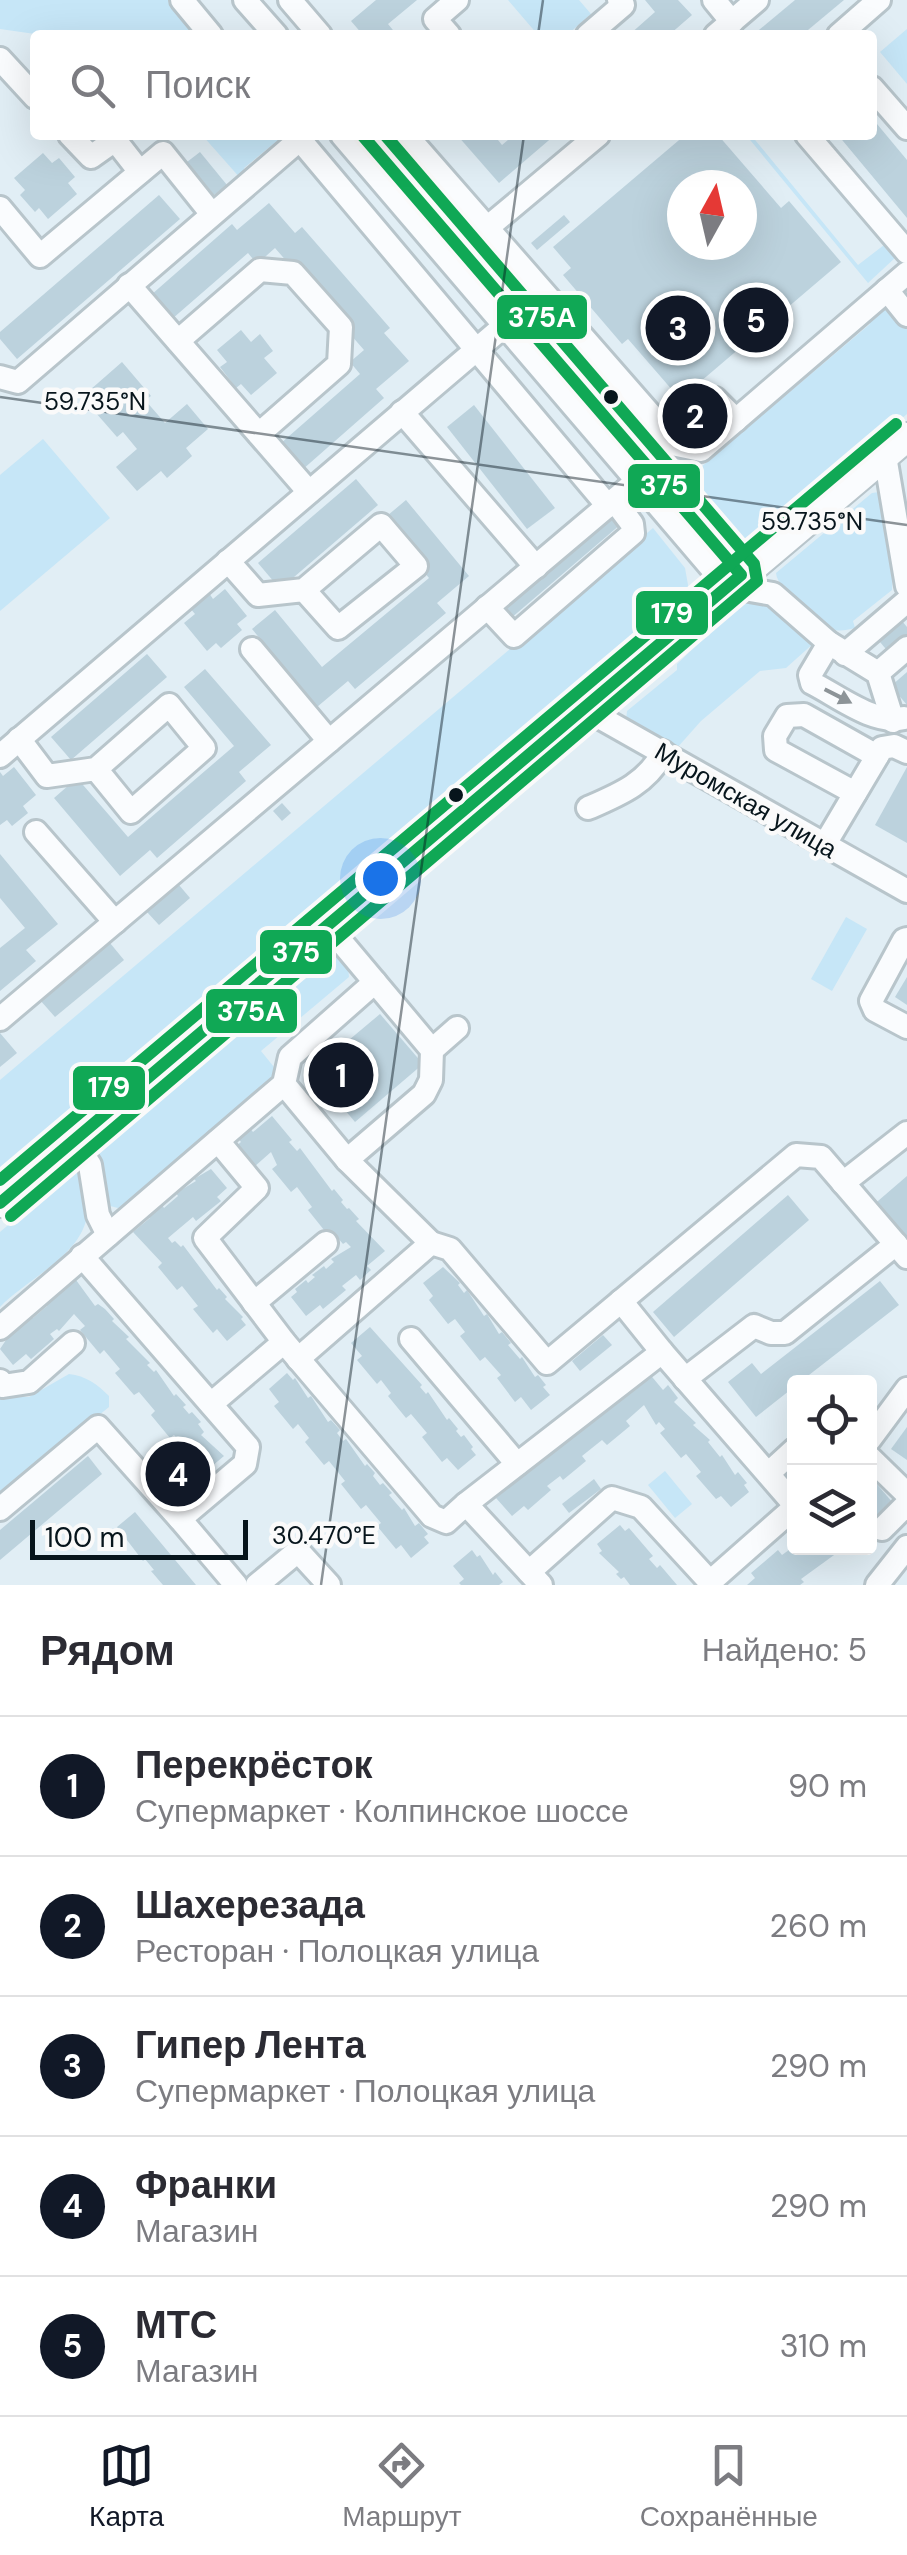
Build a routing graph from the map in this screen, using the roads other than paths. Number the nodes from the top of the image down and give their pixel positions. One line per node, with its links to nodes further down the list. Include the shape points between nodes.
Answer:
1 (182, 0): 9 (street)
2 (227, 0): 10 (street)
3 (246, 0): 11 (street)
4 (457, 0): 12 (street, via 435,19)
5 (618, 0): 13 (street, via 623,5)
6 (714, 0): 14 (street)
7 (757, 0): 15 (street)
8 (879, 0): 16 (street)
9 (207, 30)
10 (253, 30)
11 (272, 30)
12 (445, 30)
13 (594, 30)
14 (722, 30)
15 (723, 30)
16 (845, 30)
17 (0, 59): 18 (street)
18 (30, 92)
19 (877, 94): 20 (street)
20 (907, 128)
21 (75, 140): 22 (street, via 91,157)
22 (115, 140)
23 (115, 140): 31 (street)
24 (296, 140): 33 (street)
25 (302, 140): 42 (street)
26 (347, 140): 40 (street)
27 (366, 140): 40 (street)
28 (410, 140): 34 (street)
29 (592, 140): 34 (street)
30 (811, 140): 35 (street)
31 (140, 172): 32 (street, via 40,256); 33 (street, via 163,153)
32 (0, 208)
33 (211, 213): 37 (street)
34 (487, 228): 43 (street)
35 (907, 252)
36 (907, 273): 38 (street)
37 (129, 285): 41 (street); 44 (street, via 18,382)
38 (887, 290): 39 (street); 48 (street, via 799,351)
39 (907, 315)
40 (510, 320): 42 (street); 45 (street)
41 (178, 341): 49 (street); 49 (street, via 260,270 293,273 341,327 339,364)
42 (475, 351): 47 (street); 54 (street)
43 (607, 366): 45 (street); 48 (street, via 676,445 701,450)
44 (0, 377)
45 (576, 396): 52 (street)
46 (715, 399): 48 (street)
47 (402, 412): 53 (street); 56 (street)
48 (736, 420)
49 (258, 434): 53 (street)
50 (907, 436): 51 (main road)
51 (885, 456): 57 (main road); 58 (street)
52 (644, 475): 54 (street); 57 (street)
53 (308, 492): 55 (street)
54 (611, 503): 56 (street); 61 (street, via 633,533 514,636)
55 (228, 561): 59 (street, via 258,596); 68 (street)
56 (536, 567): 61 (street)
57 (734, 581): 64 (street, via 773,594); 66 (main road)
58 (907, 586)
59 (304, 590): 59 (street, via 381,525 416,566 338,628)
60 (907, 601): 64 (street)
61 (487, 608): 69 (street)
62 (907, 648): 65 (street)
63 (252, 649): 69 (street)
64 (837, 649): 65 (street); 67 (street, one-way to 67, via 810,675 812,683 880,718)
65 (878, 673): 67 (street)
66 (586, 708): 70 (street, Муромская улица); 81 (main road)
67 (900, 719)
68 (19, 740): 72 (street); 74 (street, via 47,776)
69 (329, 741): 80 (street)
70 (662, 752): 76 (street, via 653,772); 78 (street, Муромская улица)
71 (907, 752): 73 (street, via 886,746)
72 (0, 756)
73 (877, 756): 75 (street); 75 (street, via 804,715 788,716 775,736 776,750)
74 (96, 769): 74 (street, via 131,812 204,748 169,705)
75 (855, 793): 78 (street)
76 (588, 808)
77 (36, 832): 80 (street)
78 (824, 844): 79 (street, Муромская улица)
79 (907, 891)
80 (115, 922): 84 (street)
81 (328, 926): 83 (street); 90 (main road)
82 (907, 939): 85 (street, via 871,1001)
83 (375, 982): 87 (street); 88 (street, via 290,1057)
84 (0, 1019)
85 (907, 1027)
86 (457, 1028): 87 (street)
87 (432, 1050): 92 (street, via 424,1094)
88 (284, 1084): 91 (street); 92 (street)
89 (907, 1133): 93 (street)
90 (74, 1141): 94 (main road); 95 (street, via 90,1165)
91 (218, 1141): 95 (street); 101 (street, via 257,1188 205,1238)
92 (347, 1160): 97 (street)
93 (844, 1183): 98 (street); 100 (street, via 821,1157 796,1155)
94 (0, 1203)
95 (108, 1235): 99 (street)
96 (326, 1243): 101 (street)
97 (432, 1243): 100 (street, via 450,1249 547,1363); 105 (street)
98 (901, 1250): 107 (street, via 785,1333 754,1326)
99 (82, 1256): 102 (street); 110 (street)
100 (621, 1301): 106 (street)
101 (254, 1303): 105 (street)
102 (0, 1328)
103 (410, 1339): 113 (street)
104 (73, 1343): 108 (street, via 29,1382)
105 (291, 1350): 110 (street); 118 (street, via 432,1516 446,1522)
106 (662, 1352): 107 (street); 113 (street)
107 (685, 1379): 115 (street)
108 (0, 1381)
109 (907, 1389): 111 (street)
110 (210, 1404): 122 (street, via 248,1447 245,1464)
111 (877, 1430)
112 (787, 1456): 115 (street)
113 (516, 1464): 118 (street)
114 (877, 1465): 116 (street)
115 (768, 1473): 117 (street)
116 (907, 1494)
117 (787, 1497)
118 (466, 1504): 125 (street)
119 (907, 1504): 123 (street)
120 (0, 1509): 122 (street, via 98,1427)
121 (787, 1512): 125 (street, via 710,1582 641,1506 612,1498)
122 (180, 1518): 126 (street)
123 (882, 1529)
124 (907, 1547): 129 (street)
125 (535, 1578)
126 (236, 1585)
127 (257, 1585): 128 (street, via 298,1551)
128 (329, 1585)
129 (877, 1585)

